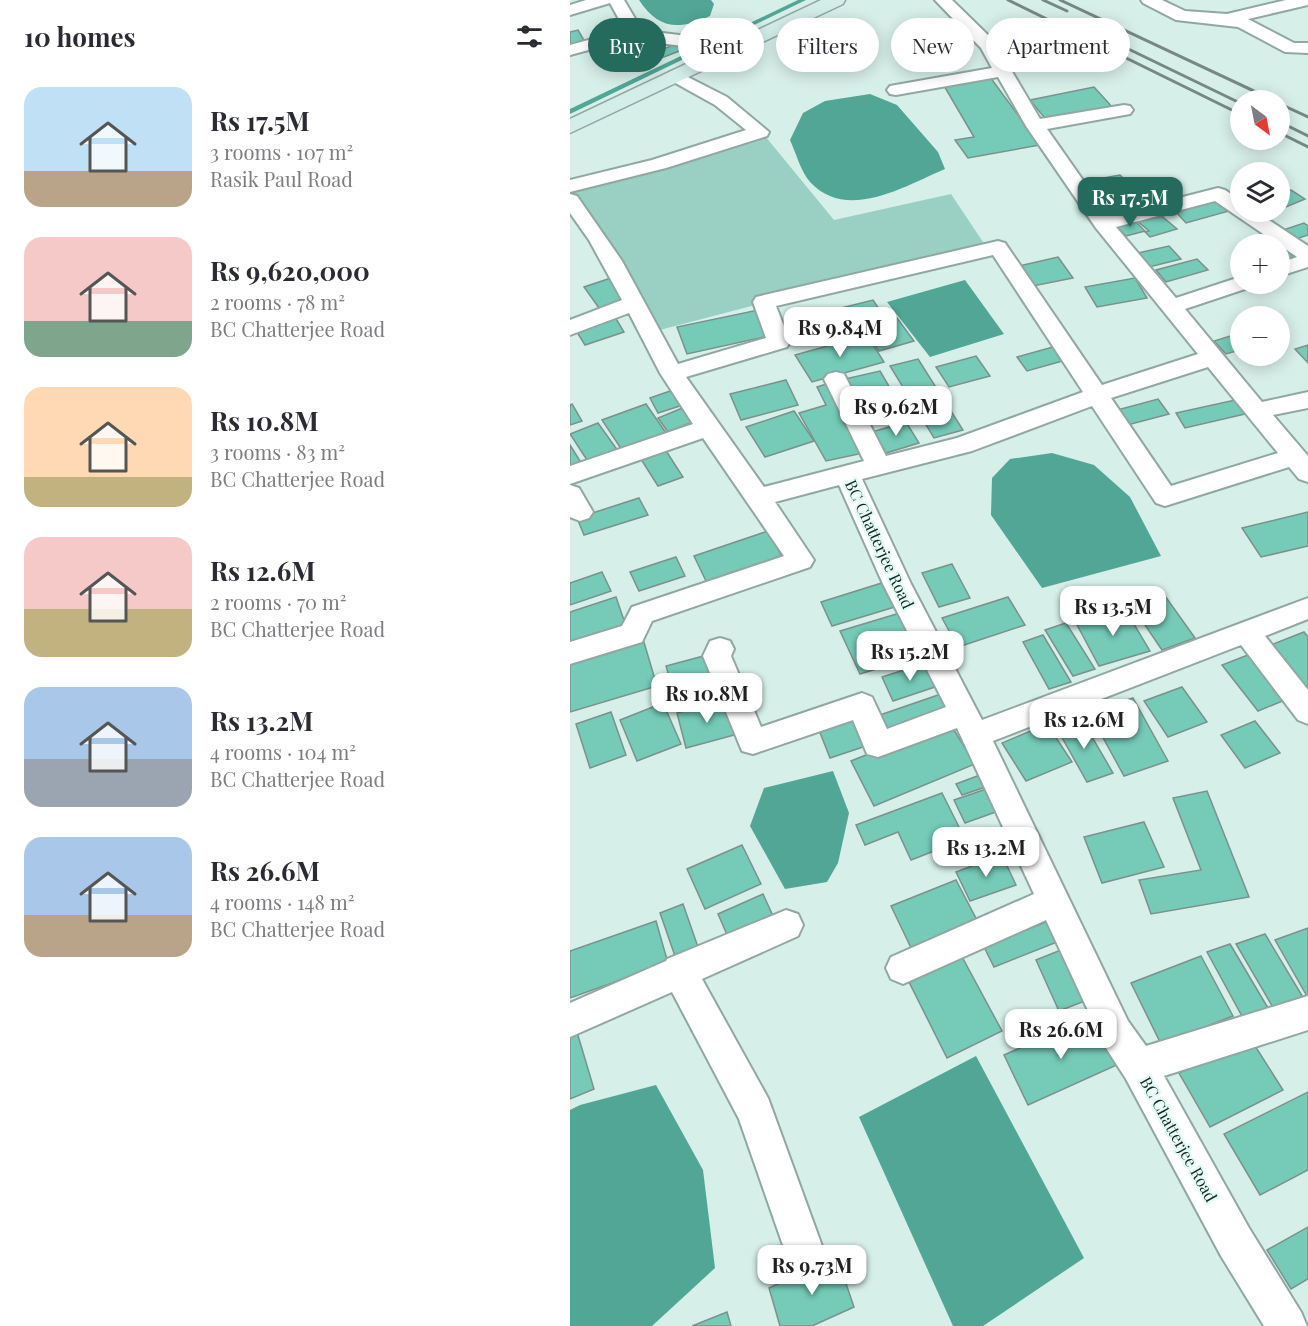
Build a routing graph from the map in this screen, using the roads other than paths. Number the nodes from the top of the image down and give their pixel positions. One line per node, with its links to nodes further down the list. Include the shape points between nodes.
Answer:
1 (604, 0): 7 (street)
2 (616, 0): 8 (street)
3 (836, 0): 10 (street)
4 (943, 0): 11 (street)
5 (1149, 0): 9 (street, via 1182,16)
6 (1307, 0): 9 (street)
7 (570, 10)
8 (626, 18)
9 (1227, 19): 13 (street, via 1244,23 1291,48)
10 (764, 34)
11 (986, 43)
12 (588, 45): 14 (street)
13 (1308, 48)
14 (570, 50)
15 (685, 72): 18 (street)
16 (997, 72): 19 (street)
17 (1004, 72): 21 (street)
18 (676, 76): 22 (street); 23 (street, via 721,101 760,132 659,164)
19 (896, 90)
20 (1124, 110): 21 (street)
21 (1035, 126): 27 (street)
22 (570, 127)
23 (570, 186)
24 (1230, 202): 27 (street, via 1218,194)
25 (576, 217): 32 (street)
26 (1260, 222): 28 (street)
27 (1103, 224): 33 (street)
28 (1308, 255)
29 (1308, 260): 30 (street)
30 (1290, 266)
31 (1230, 286): 33 (street)
32 (635, 303): 34 (street); 36 (street)
33 (1170, 307): 35 (street)
34 (570, 328)
35 (1212, 358): 38 (street); 40 (street)
36 (672, 373): 38 (street, via 779,342 764,302 998,247); 41 (street)
37 (836, 379): 43 (street)
38 (1097, 395): 42 (street, via 1165,497); 43 (street, via 963,445)
39 (1308, 400): 40 (street)
40 (1255, 411): 42 (street)
41 (710, 427): 45 (street); 46 (street)
42 (1301, 465)
43 (879, 466): 44 (street)
44 (847, 474): 46 (street, BC Chatterjee Road); 52 (street, BC Chatterjee Road, via 897,584)
45 (570, 475)
46 (758, 498): 50 (street, via 801,560 642,614 632,634)
47 (1308, 608): 48 (street)
48 (1246, 631): 51 (street); 52 (street)
49 (720, 649): 52 (street, via 717,656 753,742 862,705 878,745)
50 (570, 653)
51 (1308, 712)
52 (969, 724): 53 (street, BC Chatterjee Road)
53 (1053, 901): 55 (street); 59 (street, BC Chatterjee Road, via 1116,1033)
54 (786, 925): 56 (street)
55 (903, 968)
56 (679, 970): 58 (street); 60 (street, via 755,1111)
57 (1308, 1013): 59 (street)
58 (570, 1020)
59 (1139, 1066): 61 (street, BC Chatterjee Road, via 1235,1242)
60 (806, 1257)
61 (1287, 1326)

